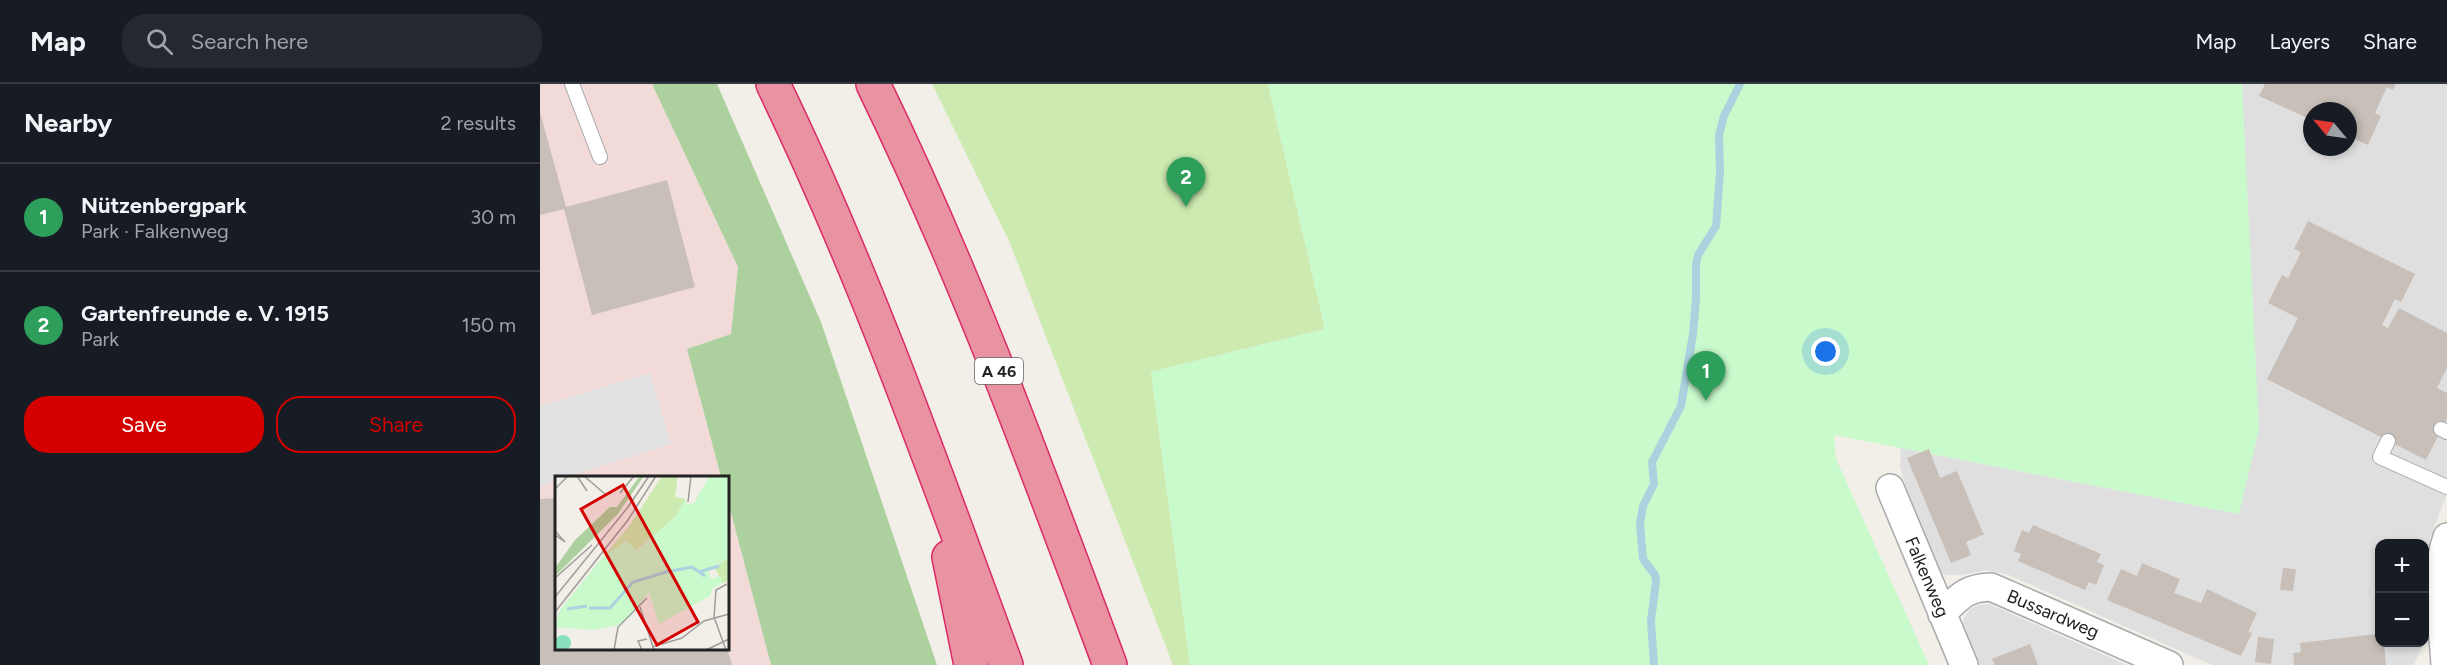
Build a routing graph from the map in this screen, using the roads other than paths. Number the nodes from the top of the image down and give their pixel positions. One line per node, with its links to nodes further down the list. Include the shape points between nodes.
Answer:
1 (572, 84): 4 (lane)
2 (773, 84): 5 (highway, via 807,154)
3 (873, 84): 13 (highway, A 46, via 987,341)
4 (600, 157)
5 (924, 441): 11 (highway); 12 (highway)
6 (2388, 441): 7 (lane, via 2380,457)
7 (2447, 487)
8 (1890, 488): 10 (street, Falkenweg)
9 (2447, 537): 16 (street, via 2440,576)
10 (1942, 614): 14 (street, Falkenweg); 15 (street, Bussardweg, via 1964,592 1991,587)
11 (971, 665)
12 (1006, 665)
13 (1110, 665)
14 (1964, 665)
15 (2169, 665)
16 (2445, 665)

